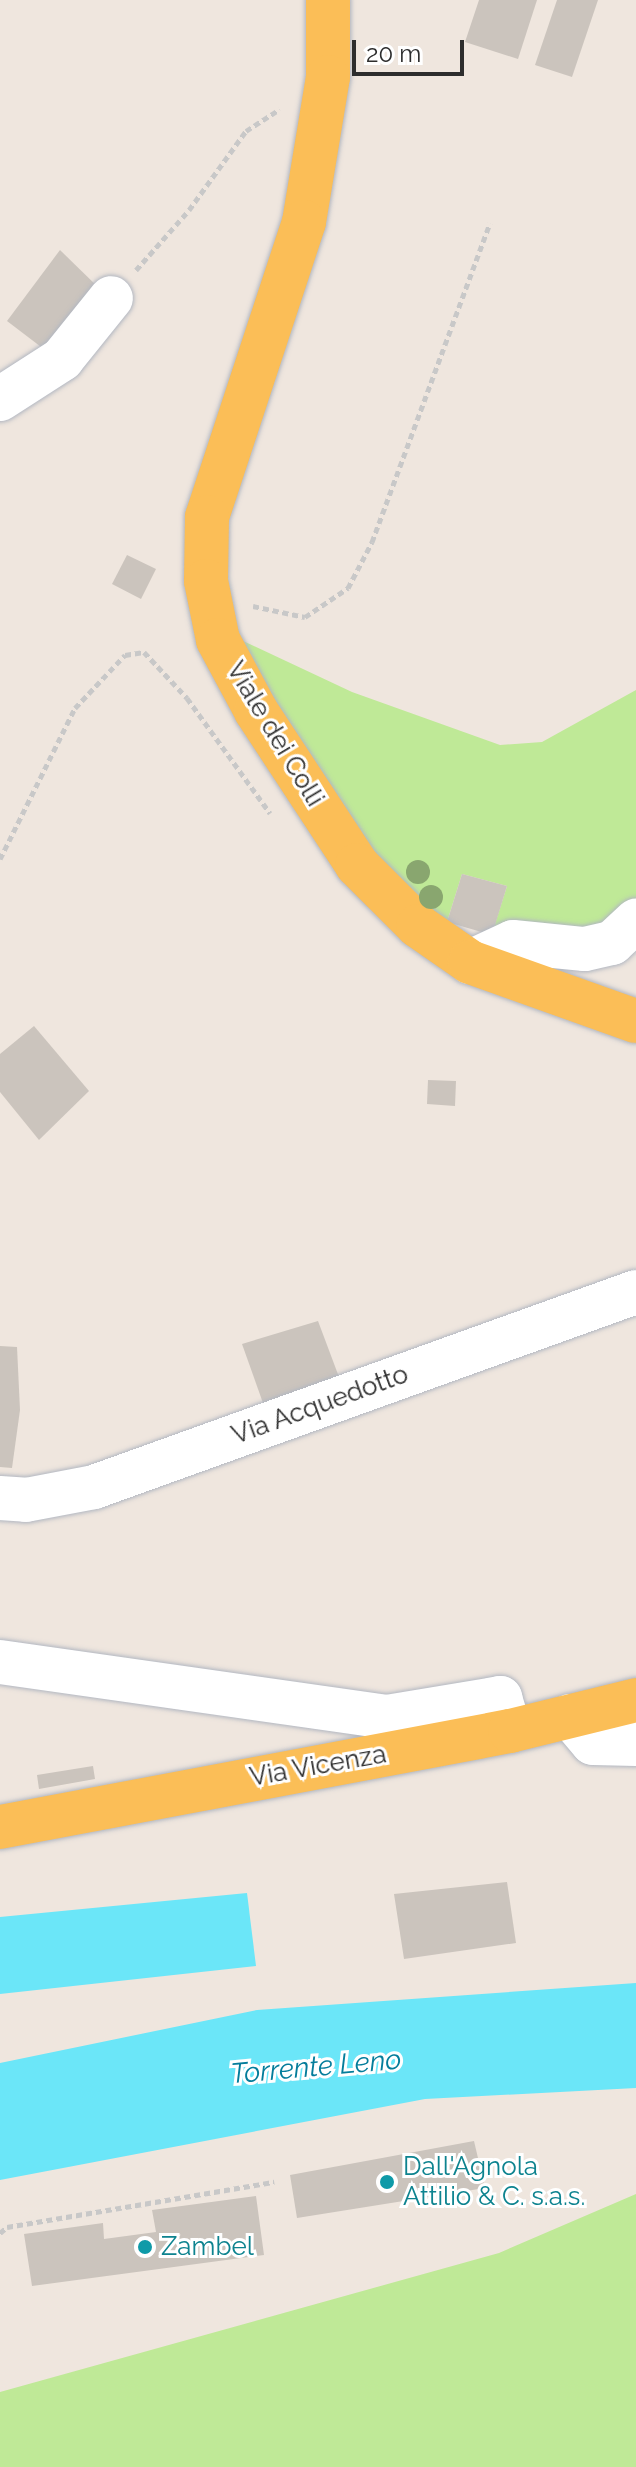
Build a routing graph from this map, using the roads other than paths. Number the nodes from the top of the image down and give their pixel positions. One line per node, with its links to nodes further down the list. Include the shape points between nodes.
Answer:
1 (328, 0): 5 (main road, Viale dei Colli, via 328,77 304,222 207,517 206,581 218,640 357,865 418,926)
2 (111, 298): 3 (street, via 62,359)
3 (0, 399)
4 (636, 921): 5 (street, via 612,943 585,949 513,942)
5 (470, 962): 6 (main road, Viale dei Colli)
6 (636, 1021)
7 (636, 1292): 8 (street, Via Acquedotto, via 94,1487 26,1500)
8 (0, 1498)
9 (0, 1662): 12 (street, via 387,1717 500,1698)
10 (636, 1700): 11 (main road, Via Vicenza)
11 (570, 1716): 12 (main road, Via Vicenza); 13 (street, via 593,1743)
12 (510, 1731): 14 (main road, Via Vicenza)
13 (636, 1744)
14 (0, 1827)

